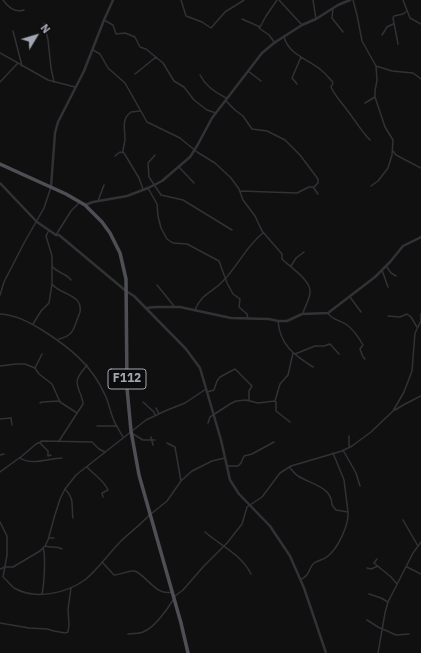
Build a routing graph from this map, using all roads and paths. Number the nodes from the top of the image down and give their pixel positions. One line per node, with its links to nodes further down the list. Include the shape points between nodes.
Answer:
1 (3, 0): 10 (street, via 14,10)
2 (113, 0): 14 (street)
3 (180, 0): 4 (street, via 188,17 210,28 225,12)
4 (244, 0)
5 (278, 0): 18 (street); 19 (street)
6 (313, 0): 13 (street)
7 (351, 0): 9 (street); 32 (street, via 358,15 362,41)
8 (403, 0): 11 (street)
9 (333, 8): 13 (street); 21 (street, via 332,18)
10 (24, 10)
11 (406, 11): 16 (street, via 393,17); 17 (street, via 411,19)
12 (242, 19): 19 (street)
13 (316, 19): 18 (street)
14 (104, 20): 26 (street); 28 (street, via 113,26 116,34 132,35 140,47)
15 (44, 23): 39 (street)
16 (394, 24): 22 (street, via 387,27); 25 (street)
17 (421, 24)
18 (302, 25): 23 (street)
19 (259, 28): 24 (street)
20 (13, 31): 31 (street)
21 (343, 32)
22 (382, 35)
23 (284, 37): 24 (street); 29 (street, via 291,50)
24 (275, 43): 33 (street, via 258,57)
25 (398, 44)
26 (93, 50): 41 (street); 45 (street, via 100,54 108,68 125,83)
27 (0, 54): 30 (street)
28 (156, 57): 34 (street); 46 (street, via 174,81 184,87 194,100)
29 (301, 57): 40 (street, via 292,78); 47 (street, via 332,81 333,91)
30 (17, 64): 31 (street); 38 (street)
31 (22, 66): 39 (street)
32 (376, 66): 36 (street, via 413,73); 42 (street)
33 (248, 71): 37 (street); 43 (street)
34 (135, 74)
35 (200, 75): 43 (street, via 214,91)
36 (421, 79)
37 (261, 81)
38 (0, 82)
39 (55, 83): 41 (street)
40 (296, 84)
41 (75, 87): 61 (street, via 56,127)
42 (375, 97): 44 (street); 49 (street, via 385,127 392,138)
43 (227, 100): 46 (street); 62 (street, via 252,129 267,131 291,145 318,177 318,182)
44 (365, 103)
45 (140, 111): 48 (street, via 147,122 180,138); 50 (street, via 131,112 125,118)
46 (216, 113): 48 (street)
47 (370, 140)
48 (195, 150): 54 (street); 65 (street, via 218,166)
49 (392, 151): 55 (street); 60 (street, via 391,162 386,171)
50 (123, 152): 52 (street); 64 (street, via 139,178)
51 (155, 155): 59 (street, via 147,164 149,177)
52 (115, 156)
53 (0, 164): 61 (main road, F112)
54 (179, 166): 57 (street); 59 (street)
55 (421, 168)
56 (0, 183): 70 (street)
57 (194, 183)
58 (104, 185): 67 (street)
59 (154, 185): 63 (street); 72 (street, via 161,195 183,200)
60 (370, 186)
61 (51, 187): 68 (main road, F112); 70 (street)
62 (313, 187): 65 (street, via 297,193); 66 (street)
63 (148, 188): 64 (street); 82 (street, via 157,204 165,237 173,243 187,244 218,259)
64 (143, 190): 67 (street, via 120,198)
65 (240, 191): 73 (street)
66 (318, 194)
67 (98, 201): 69 (street)
68 (80, 202): 69 (main road, F112); 74 (street)
69 (85, 205): 89 (main road, F112, via 102,222 117,246 124,266)
70 (37, 222): 71 (street); 88 (street)
71 (49, 230): 74 (street); 77 (street, via 46,236)
72 (232, 230)
73 (263, 233): 78 (street, via 281,253 282,259); 82 (street, via 254,240)
74 (56, 235): 89 (street)
75 (421, 237): 79 (street, via 403,246)
76 (304, 252): 78 (street)
77 (52, 266): 83 (street); 84 (street)
78 (291, 266): 98 (street, via 310,288 310,295)
79 (386, 266): 80 (street); 81 (street)
80 (382, 270): 87 (street); 91 (street)
81 (396, 276)
82 (226, 279): 94 (street, via 201,297); 101 (street, via 233,294 240,299 240,307)
83 (71, 280)
84 (52, 284): 103 (street, via 49,303); 105 (street, via 78,300 80,304 80,314 74,329 66,337)
85 (0, 285): 88 (street)
86 (157, 285): 92 (street)
87 (388, 286)
88 (3, 287): 90 (street)
89 (126, 291): 93 (street); 135 (main road, F112, via 127,388)
90 (0, 294)
91 (350, 297): 95 (street); 96 (street)
92 (174, 306): 93 (street); 94 (street)
93 (146, 308): 114 (street, via 195,360)
94 (195, 310): 101 (street)
95 (361, 312)
96 (328, 313): 98 (street); 109 (street, via 356,334 363,345 360,349)
97 (0, 314): 103 (street, via 16,316)
98 (302, 314): 102 (street)
99 (421, 314): 104 (street)
100 (388, 316): 104 (street, via 400,317 407,314)
101 (248, 319): 102 (street)
102 (278, 321): 107 (street, via 283,340)
103 (33, 324): 105 (street)
104 (417, 327): 122 (street, via 412,371)
105 (58, 339): 110 (street)
106 (42, 354): 113 (street)
107 (294, 354): 108 (street, via 315,346 330,344); 112 (street); 118 (street, via 288,375 280,384)
108 (339, 354)
109 (365, 359)
110 (87, 365): 125 (street, via 77,382 83,402); 134 (street, via 105,394)
111 (0, 366): 113 (street, via 26,364)
112 (313, 367)
113 (35, 368): 117 (street, via 52,384)
114 (207, 390): 116 (street, via 214,390 220,377 235,369 252,386); 126 (street); 127 (street)
115 (421, 396): 123 (street)
116 (248, 400): 118 (street, via 258,403); 127 (street, via 231,403)
117 (60, 401): 120 (street); 125 (street)
118 (275, 401): 130 (street, via 276,411)
119 (143, 402): 128 (street)
120 (40, 404)
121 (156, 408): 126 (street)
122 (395, 408): 123 (street); 124 (street)
123 (398, 408): 124 (street)
124 (393, 411): 146 (street, via 371,432)
125 (77, 413): 141 (street)
126 (158, 414): 128 (street)
127 (214, 415): 131 (street); 155 (street)
128 (155, 416): 135 (street)
129 (0, 418): 132 (street, via 11,418)
130 (290, 422)
131 (208, 423)
132 (12, 425)
133 (97, 426): 134 (street)
134 (117, 426): 137 (street)
135 (131, 433): 137 (street); 142 (street, via 143,440); 166 (main road, F112)
136 (349, 436): 146 (street)
137 (123, 437): 148 (street)
138 (151, 437): 142 (street)
139 (155, 440): 142 (street)
140 (41, 441): 141 (street); 152 (street, via 48,451 48,456); 153 (street)
141 (59, 441): 148 (street, via 92,442)
142 (152, 441): 145 (street)
143 (274, 442): 156 (street, via 244,456 238,466)
144 (167, 443): 160 (street, via 175,447)
145 (153, 445)
146 (349, 447): 147 (street)
147 (344, 450): 149 (street); 161 (street)
148 (105, 452): 157 (street)
149 (332, 453): 158 (street); 165 (street, via 344,480)
150 (4, 454): 151 (street)
151 (0, 455)
152 (51, 455)
153 (20, 458): 154 (street, via 32,463); 159 (street)
154 (62, 458)
155 (225, 458): 156 (street); 160 (street, via 195,468)
156 (227, 466): 164 (street, via 233,485)
157 (87, 467): 162 (street, via 76,475); 163 (street, via 106,485 108,490 102,493)
158 (289, 467): 164 (street, via 280,473 262,497); 165 (street, via 296,475 326,491 336,510)
159 (0, 472)
160 (181, 481): 166 (street, via 171,496)
161 (360, 486)
162 (65, 489): 167 (street, via 71,495); 171 (street)
163 (103, 497)
164 (250, 505): 174 (street, via 240,527); 187 (street, via 278,536)
165 (348, 512): 187 (street, via 348,521 332,552 313,564 307,575)
166 (151, 514): 179 (street); 190 (main road, F112)
167 (73, 518)
168 (403, 520): 175 (street)
169 (0, 522): 182 (street, via 7,536)
170 (205, 532): 174 (street)
171 (49, 538): 172 (street); 176 (street)
172 (54, 538)
173 (421, 542): 175 (street)
174 (224, 545): 185 (street, via 242,560); 193 (street)
175 (418, 546): 181 (street)
176 (44, 547): 177 (street, via 56,546); 182 (street, via 13,567); 191 (street)
177 (62, 549)
178 (377, 559): 180 (street, via 374,562)
179 (102, 562): 189 (street, via 85,579); 190 (street, via 114,574 135,571 160,591)
180 (378, 566): 183 (street); 188 (street)
181 (407, 567): 186 (street); 188 (street)
182 (5, 568): 184 (street); 191 (street, via 3,577 12,587 28,594)
183 (367, 568)
184 (0, 569)
185 (251, 574)
186 (421, 574)
187 (300, 580): 201 (street)
188 (397, 584): 194 (street)
189 (71, 588): 191 (street); 196 (street, via 68,632)
190 (172, 592): 193 (main road, F112)
191 (42, 594)
192 (369, 594): 194 (street)
193 (174, 598): 198 (street, via 164,615 147,630 143,633); 200 (main road, F112)
194 (388, 602): 197 (street)
195 (367, 620): 197 (street)
196 (0, 623)
197 (383, 628): 199 (street, via 396,635); 202 (street)
198 (128, 634)
199 (409, 634)
200 (188, 653)
201 (326, 653)
202 (378, 653)

